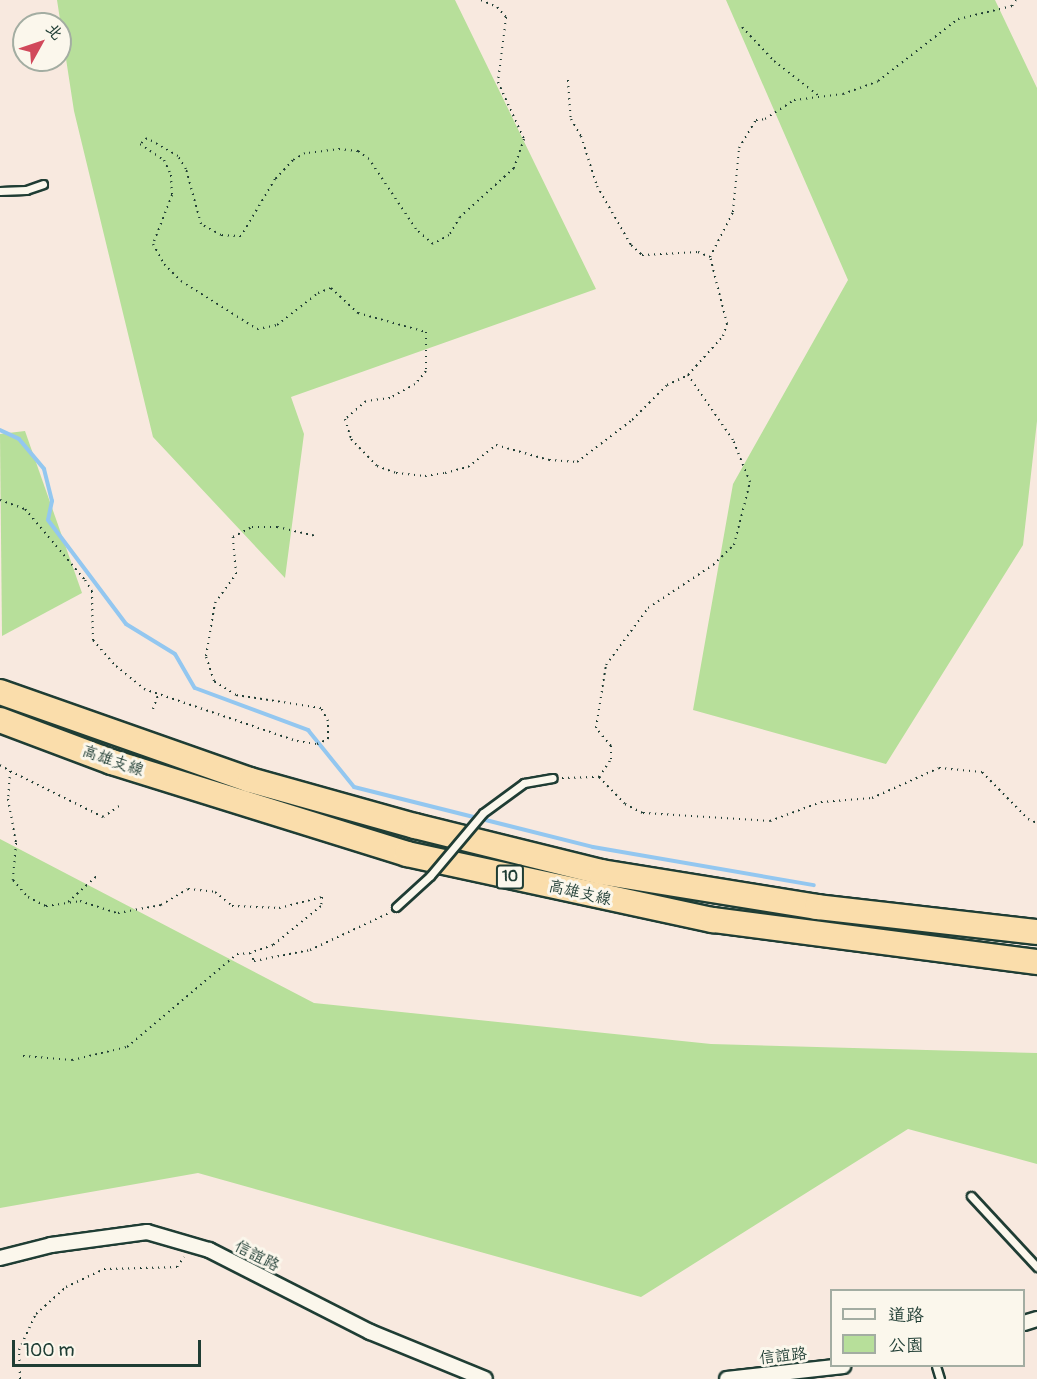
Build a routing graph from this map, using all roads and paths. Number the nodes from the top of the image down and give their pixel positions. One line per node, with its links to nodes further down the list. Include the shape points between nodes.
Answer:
1 (481, 0): 9 (path, via 497,6 506,17 498,82 524,139 514,168 460,217 449,236 434,244 416,229 369,159 358,152 340,149 305,153 293,160 275,179 241,236 220,235 201,224 186,169 178,156 147,138 140,144 164,160 171,175 172,195 153,244 164,264 181,281 257,329 277,325 318,292 331,288 358,313 426,332 426,371 415,384 390,398 366,401 345,419 351,439 377,466 396,473 445,473 468,466 496,445 549,460 577,462 632,420 667,385)
2 (1016, 0): 5 (path, via 1012,6 958,19 878,81 843,94)
3 (742, 27): 5 (path, via 774,61)
4 (568, 80): 8 (path, via 567,109 582,136 597,186 631,245 642,255 698,252)
5 (819, 96): 8 (path, via 794,100 765,119 756,120 739,148 733,212)
6 (43, 184): 7 (lane, via 26,190)
7 (0, 191)
8 (710, 257): 9 (path, via 727,324 723,336)
9 (688, 375): 18 (path, via 733,440 750,482 734,545 713,565 648,608 606,665 596,728 611,746 611,759)
10 (0, 500): 13 (path, via 25,509 85,580 92,591 93,640 101,652 144,689)
11 (316, 536): 13 (path, via 277,527 252,527 234,537 236,574 215,603 206,656 214,681 236,695 321,708 328,721 328,739 317,744 297,741)
12 (0, 692): 25 (highway, 高雄支線 / 10, via 250,780 600,872 817,907)
13 (158, 695): 14 (path)
14 (153, 709)
15 (0, 720): 27 (highway, 高雄支線 / 10, via 112,762 419,856 736,924)
16 (0, 765): 17 (path)
17 (10, 771): 20 (path, via 103,818); 23 (path, via 8,799 16,843 13,880 28,897 46,906)
18 (599, 777): 19 (path); 21 (path, via 625,804 643,813 770,821 821,802 872,798 939,768 982,772 1028,819)
19 (553, 778): 24 (lane, bridge, via 524,783 483,813 430,876)
20 (119, 806)
21 (1037, 823)
22 (96, 877): 23 (path)
23 (68, 902): 26 (path, via 80,901 118,913 161,905 188,889 215,892 232,906 279,908 322,897 321,906 273,945)
24 (396, 907): 26 (path, via 383,918 310,950 254,961)
25 (1037, 932)
26 (250, 953): 28 (path, via 237,954 127,1047 72,1060)
27 (1037, 962)
28 (23, 1056)
29 (971, 1196): 32 (lane)
30 (193, 1246): 31 (street, 信誼路, via 147,1232 51,1245); 34 (path, via 177,1267 104,1269 66,1287 36,1314 19,1350); 35 (street, 信誼路, via 370,1332)
31 (0, 1258)
32 (1037, 1268)
33 (830, 1367): 36 (street, 信誼路)
34 (20, 1379)
35 (485, 1379)
36 (727, 1379)

